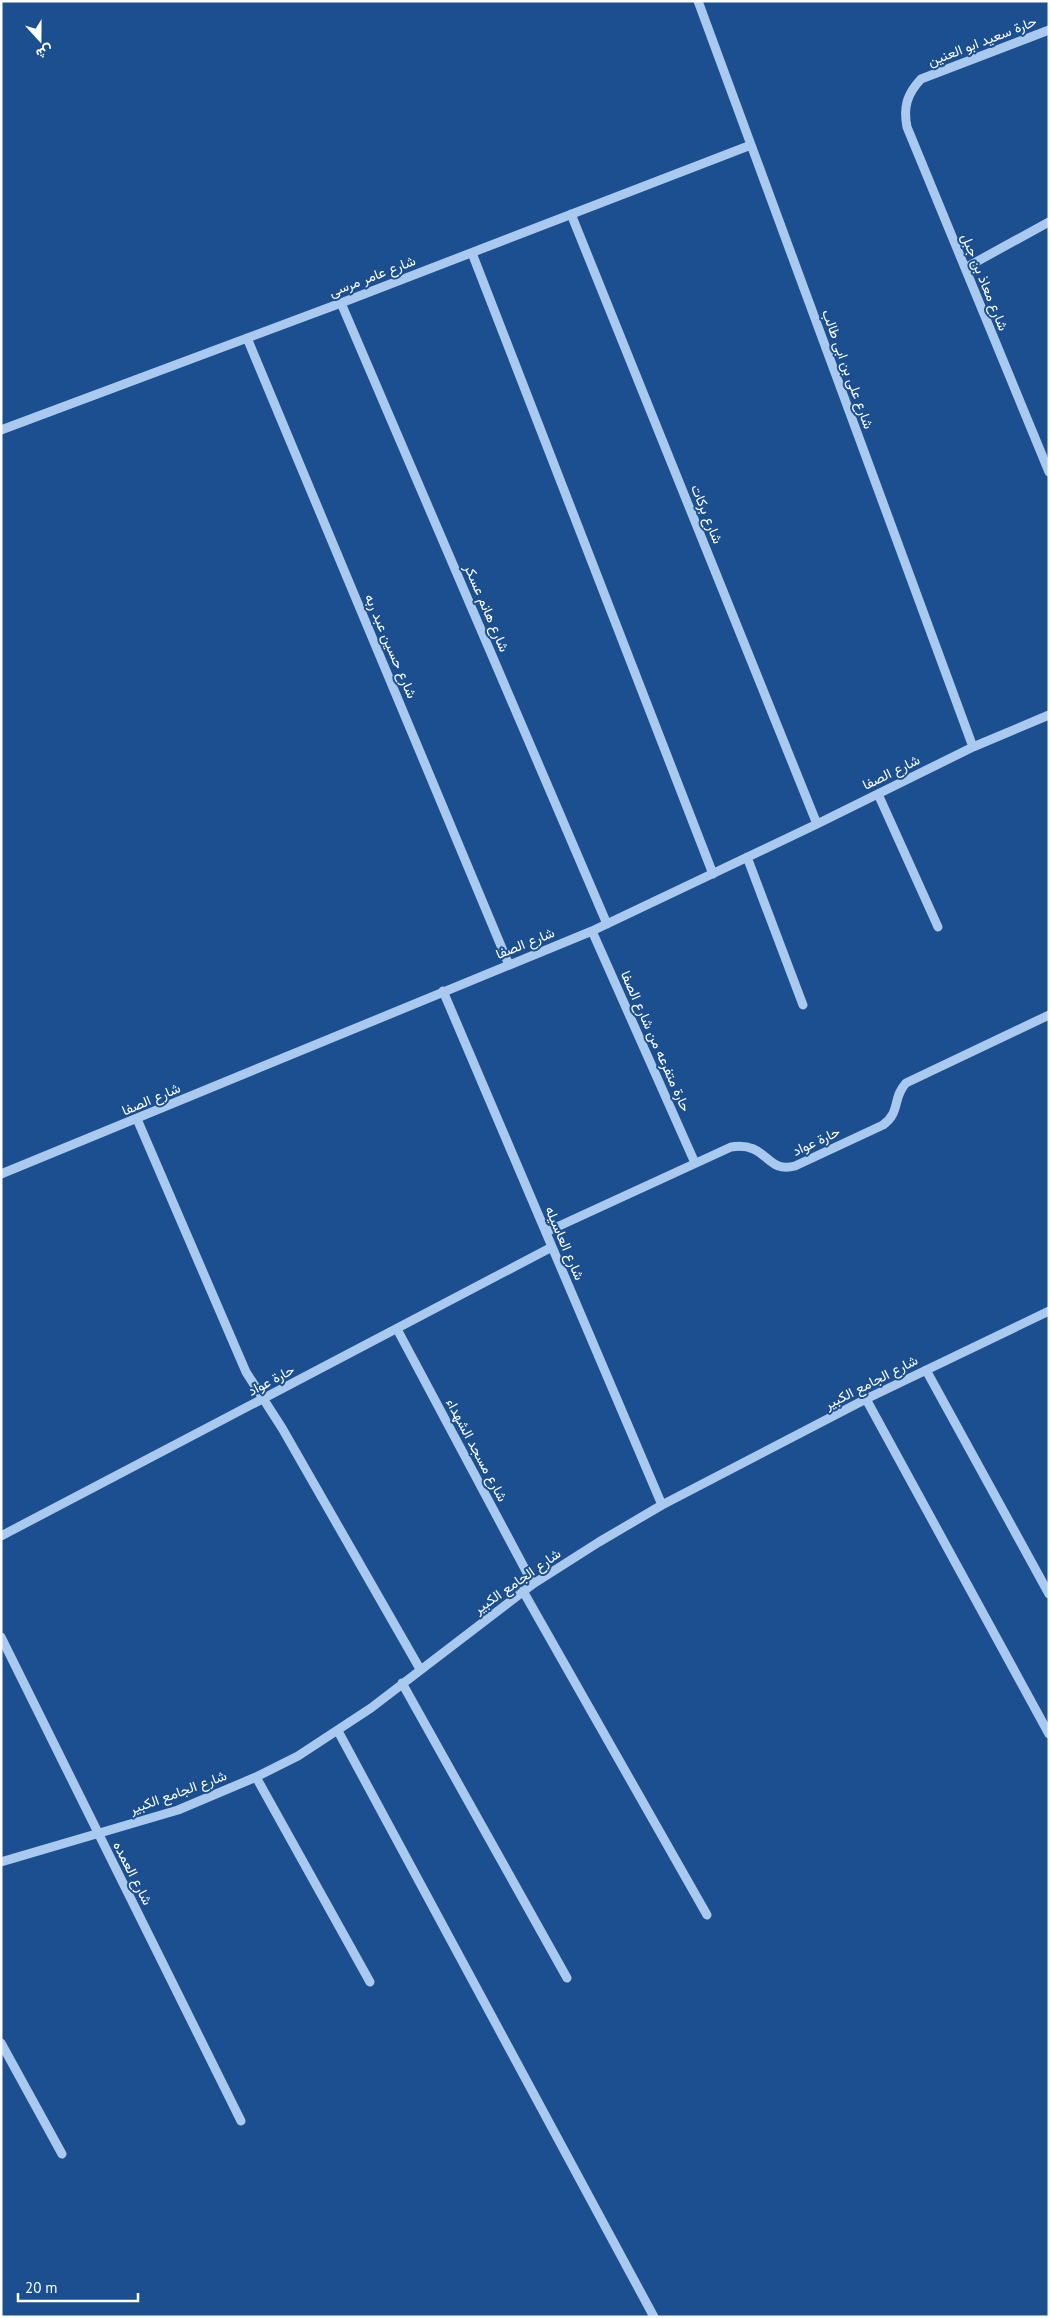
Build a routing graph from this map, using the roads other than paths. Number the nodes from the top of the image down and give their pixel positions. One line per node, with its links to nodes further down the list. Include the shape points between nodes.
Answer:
1 (698, 1): 4 (street, شارع على بن ابى طالب)
2 (1049, 30): 3 (street, حارة سعيد ابو العنين, via 921,79)
3 (906, 101): 8 (street, شارع معاذ بن جبل, via 907,127)
4 (751, 145): 5 (street, شارع عامر مرسى); 14 (street, شارع على بن ابى طالب)
5 (571, 214): 7 (street, شارع عامر مرسى); 16 (street, شارع بركات)
6 (1049, 222): 8 (street)
7 (472, 253): 9 (street, شارع عامر مرسى); 18 (street)
8 (964, 268): 12 (street, شارع معاذ بن جبل)
9 (341, 303): 10 (street, شارع عامر مرسى); 19 (street, شارع هانم عسكر)
10 (247, 338): 11 (street, شارع عامر مرسى); 22 (street, شارع حسين عبد ربه)
11 (1, 430)
12 (1049, 472)
13 (1049, 715): 14 (street, شارع الصفا)
14 (973, 747): 15 (street, شارع الصفا)
15 (878, 794): 16 (street, شارع الصفا); 20 (street)
16 (817, 824): 17 (street, شارع الصفا)
17 (747, 857): 18 (street, شارع الصفا); 24 (street)
18 (713, 874): 19 (street, شارع الصفا)
19 (607, 924): 21 (street, شارع الصفا)
20 (938, 927)
21 (592, 931): 22 (street, شارع الصفا); 27 (street, حارة متفرعه من شارع الصفا)
22 (509, 964): 23 (street, شارع الصفا)
23 (443, 991): 26 (street, شارع الصفا); 29 (street, شارع العاسيله)
24 (803, 1005)
25 (1049, 1015): 27 (street, حارة عواد, via 906,1083 897,1096 892,1119 795,1166 774,1165 755,1148 743,1145 730,1146)
26 (137, 1120): 28 (street, شارع الصفا); 35 (street, via 231,1342)
27 (695, 1163): 29 (street, حارة عواد)
28 (1, 1174)
29 (546, 1232): 30 (street, شارع العاسيله)
30 (552, 1247): 32 (street, حارة عواد); 36 (street, شارع العاسيله)
31 (1049, 1311): 33 (street, شارع الجامع الكبير)
32 (397, 1329): 35 (street, حارة عواد); 38 (street, شارع مسجد الشهداء)
33 (926, 1370): 34 (street, شارع الجامع الكبير); 40 (street)
34 (866, 1399): 36 (street, شارع الجامع الكبير); 45 (street)
35 (263, 1400): 37 (street, حارة عواد); 42 (street)
36 (662, 1505): 38 (street, شارع الجامع الكبير)
37 (1, 1536)
38 (532, 1584): 39 (street, شارع الجامع الكبير)
39 (524, 1591): 42 (street, شارع الجامع الكبير); 49 (street)
40 (1049, 1594)
41 (1, 1637): 47 (street, شارع العمده)
42 (420, 1669): 43 (street, شارع الجامع الكبير)
43 (402, 1683): 44 (street, شارع الجامع الكبير); 50 (street)
44 (338, 1731): 46 (street, شارع الجامع الكبير); 55 (street)
45 (1049, 1734)
46 (256, 1777): 47 (street, شارع الجامع الكبير, via 178,1810); 51 (street)
47 (98, 1834): 48 (street, شارع الجامع الكبير); 53 (street, شارع العمده)
48 (1, 1862)
49 (707, 1915)
50 (568, 1978)
51 (370, 1982)
52 (1, 2043): 54 (street)
53 (241, 2120)
54 (62, 2154)
55 (654, 2317)

